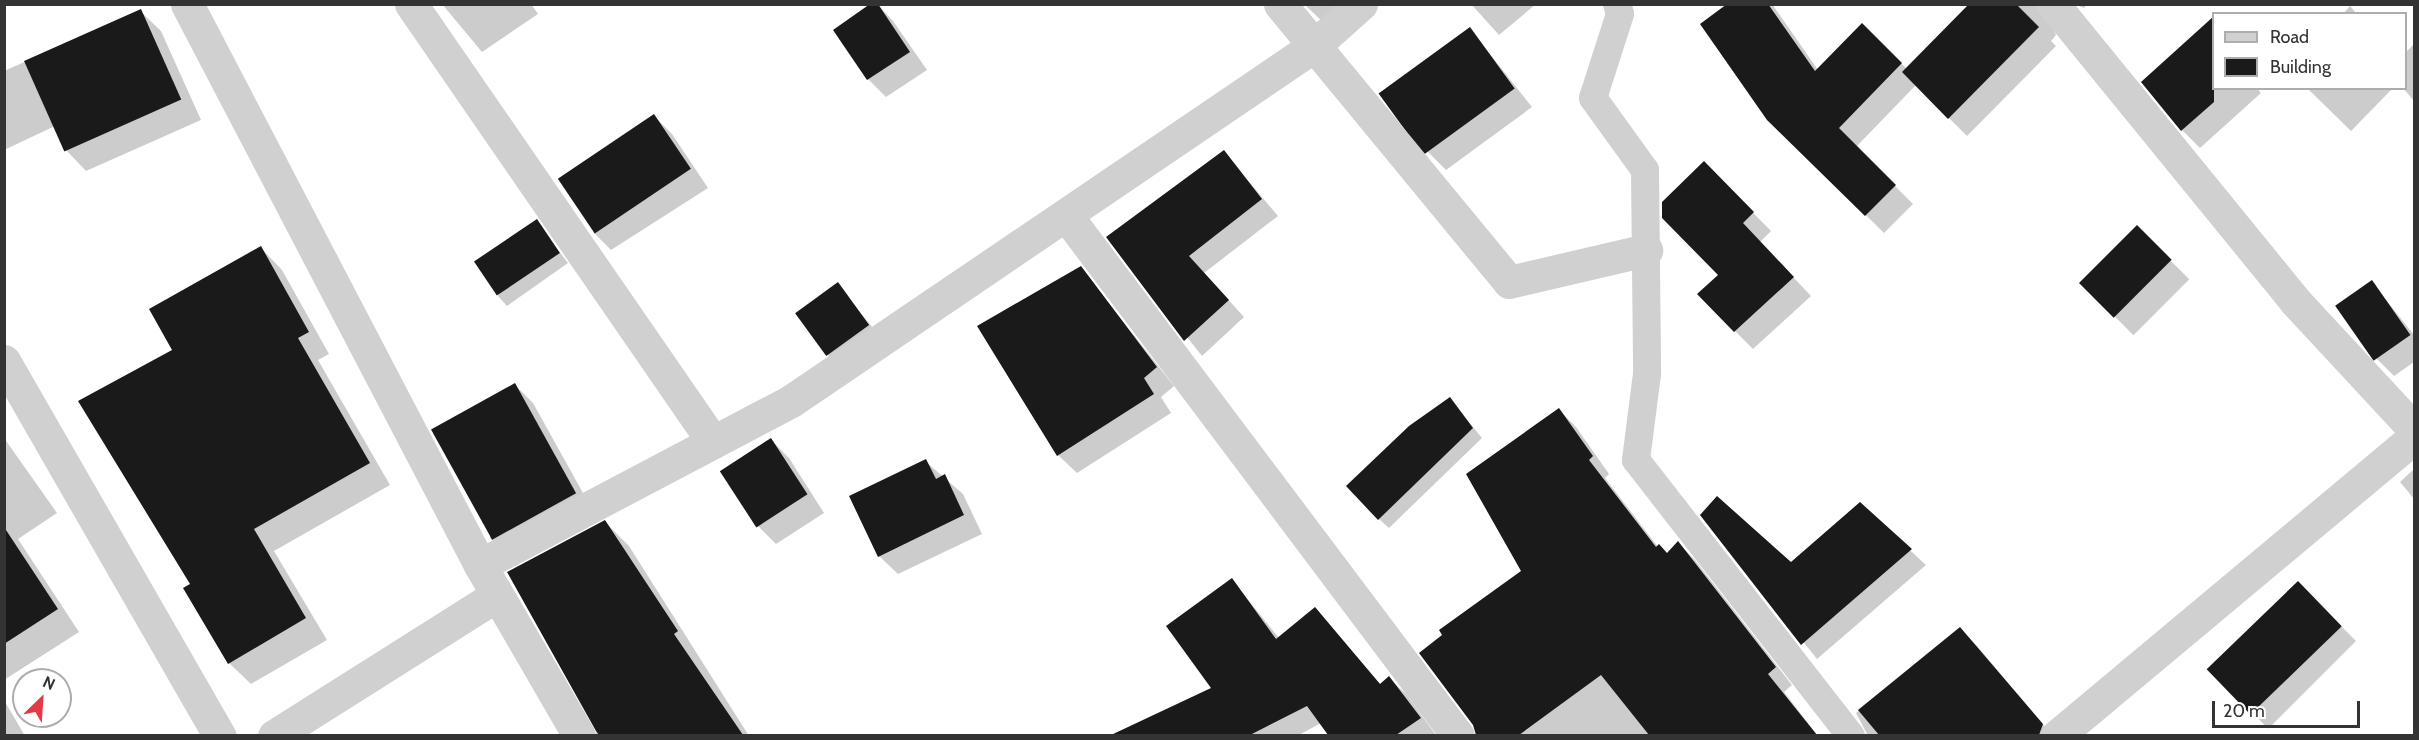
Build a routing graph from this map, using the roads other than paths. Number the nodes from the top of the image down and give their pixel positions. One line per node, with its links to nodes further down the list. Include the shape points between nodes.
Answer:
1 (187, 4): 14 (street)
2 (411, 4): 13 (street)
3 (1280, 4): 7 (street)
4 (1361, 4): 7 (street)
5 (1617, 4): 9 (lane, via 1620,14 1593,98 1645,170)
6 (2053, 4): 11 (street, via 2295,301)
7 (1314, 46): 8 (street); 9 (street, via 1509,282)
8 (1066, 215): 13 (street, via 791,402); 19 (street)
9 (1646, 250): 20 (lane, via 1647,374 1636,460)
10 (4, 361): 16 (street)
11 (2415, 429)
12 (2415, 438): 21 (street)
13 (713, 442): 14 (street)
14 (480, 565): 15 (street)
15 (497, 595): 17 (street); 18 (street)
16 (220, 735)
17 (274, 735)
18 (579, 735)
19 (1458, 735)
20 (1851, 735)
21 (2057, 735)

